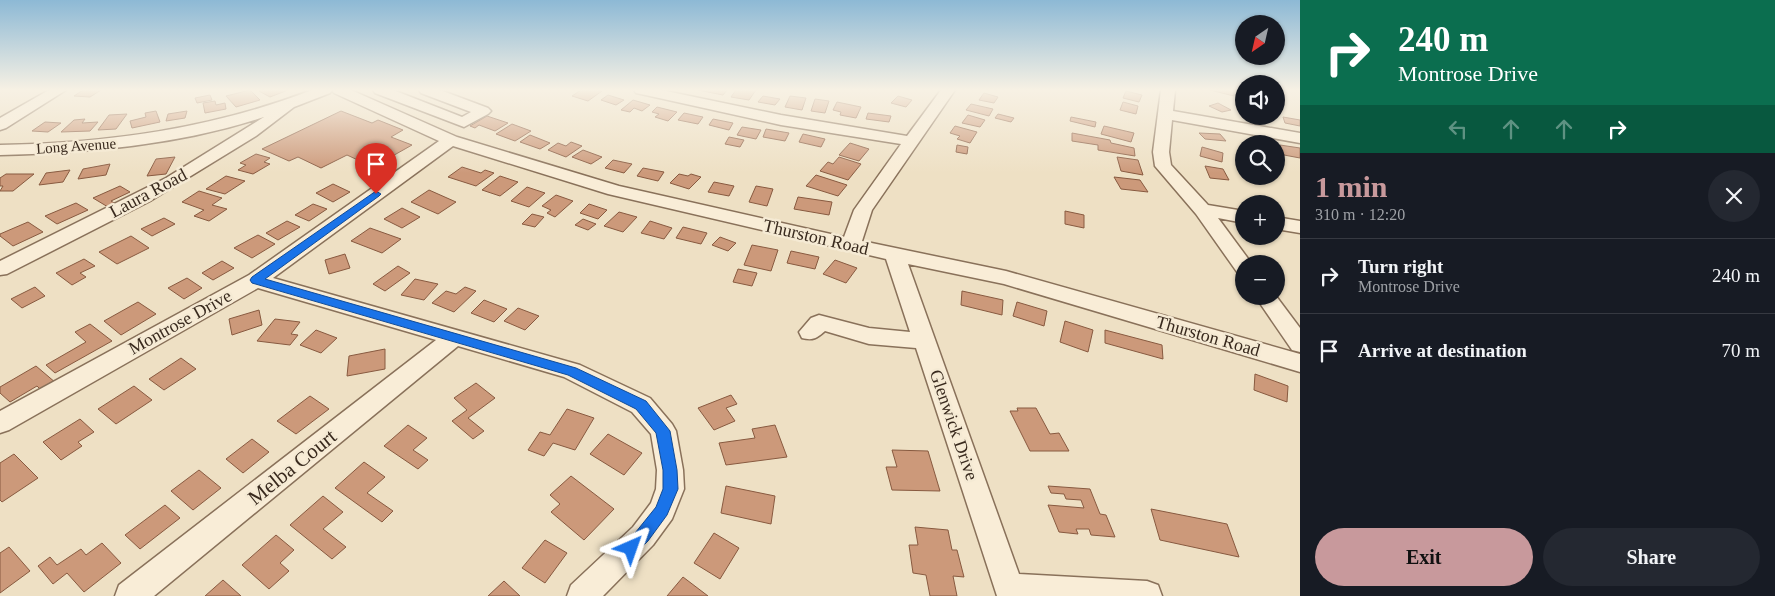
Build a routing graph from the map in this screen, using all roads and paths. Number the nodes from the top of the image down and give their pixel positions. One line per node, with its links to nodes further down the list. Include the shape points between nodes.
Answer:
1 (12, 118): 12 (street)
2 (238, 118): 17 (street, Long Avenue, via 170,136 99,146)
3 (272, 118): 25 (street, Laura Road, via 154,192)
4 (400, 118): 13 (street, Thurston Road)
5 (444, 118): 13 (street)
6 (452, 118): 7 (street, via 464,122)
7 (471, 118)
8 (771, 118): 16 (street)
9 (927, 118): 16 (street)
10 (1165, 118): 18 (street, via 1163,166)
11 (1186, 118): 14 (street)
12 (0, 125)
13 (424, 128): 15 (street, Thurston Road)
14 (1300, 138)
15 (451, 140): 22 (street, Thurston Road, via 614,190); 26 (street, Montrose Drive)
16 (910, 141): 22 (street, via 863,210)
17 (0, 150)
18 (1202, 210): 19 (street); 24 (street)
19 (1235, 216)
20 (1285, 224): 21 (street)
21 (1300, 227)
22 (851, 245): 23 (street, Thurston Road)
23 (894, 255): 30 (street, Glenwick Drive); 32 (street, Thurston Road, via 1006,278)
24 (1235, 255)
25 (0, 269)
26 (256, 280): 29 (street); 33 (street, Montrose Drive)
27 (1272, 305): 31 (street)
28 (810, 332): 30 (street, via 819,323 825,323 869,336)
29 (454, 338): 35 (street, Melba Court); 36 (street, via 572,371 641,405 663,431 670,489 662,510 643,536)
30 (925, 341): 34 (street, Glenwick Drive)
31 (1300, 344)
32 (1300, 363)
33 (0, 423)
34 (1011, 592): 37 (street)
35 (130, 596)
36 (582, 596)
37 (1147, 596)

